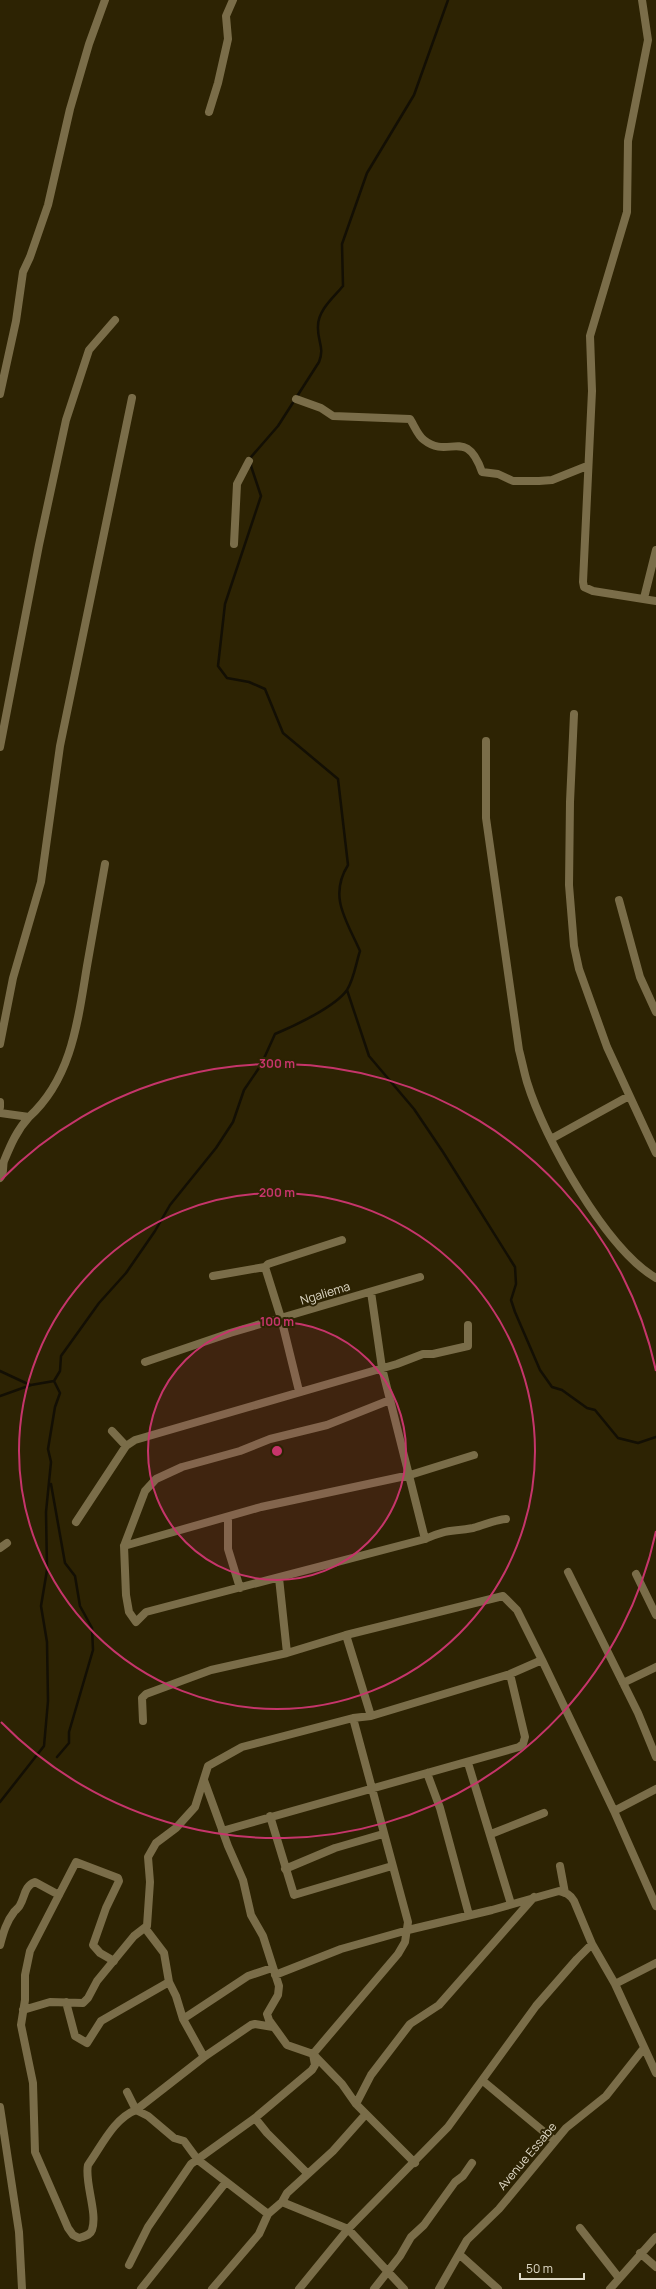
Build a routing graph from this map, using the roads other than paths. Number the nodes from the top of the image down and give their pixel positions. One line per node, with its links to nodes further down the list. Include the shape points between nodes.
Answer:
1 (105, 0): 6 (street, via 70,109 48,205 23,272 16,321)
2 (233, 0): 4 (street, via 226,16 228,39)
3 (642, 0): 10 (street, via 648,40 628,140 627,212 590,336 592,391)
4 (209, 112)
5 (115, 320): 17 (street, via 89,350 66,420)
6 (0, 394)
7 (132, 398): 20 (street, via 60,746 40,882)
8 (296, 399): 10 (street, via 321,408 333,416 410,420 423,440 440,448 454,445 469,449 477,457 482,472 498,474 513,481 552,480)
9 (249, 461): 11 (street, via 238,484)
10 (588, 466): 13 (street, via 584,587 593,591)
11 (234, 544)
12 (656, 550): 13 (street)
13 (644, 598): 14 (street)
14 (656, 601)
15 (574, 714): 23 (street, via 569,885 573,940 579,969 607,1047)
16 (486, 741): 28 (street, via 486,818 519,1050 527,1083)
17 (0, 747)
18 (105, 864): 27 (street, via 75,1039 60,1077 39,1108)
19 (619, 900): 21 (street, via 640,977)
20 (3, 1012): 22 (street)
21 (656, 1012)
22 (0, 1044)
23 (629, 1096): 28 (street); 29 (street)
24 (0, 1102): 25 (street)
25 (0, 1107)
26 (0, 1113): 27 (street)
27 (29, 1116): 30 (street, via 13,1137 4,1162 4,1174)
28 (551, 1138): 35 (street, via 595,1216 628,1257)
29 (656, 1153)
30 (0, 1178)
31 (342, 1240): 32 (street)
32 (265, 1267): 33 (street); 37 (street)
33 (213, 1276)
34 (420, 1277): 36 (street, Ngaliema)
35 (656, 1278)
36 (372, 1292): 37 (street, Ngaliema); 40 (street)
37 (282, 1318): 39 (street, Ngaliema); 41 (street)
38 (468, 1325): 40 (street, via 468,1346 423,1354)
39 (145, 1362)
40 (382, 1368): 41 (street); 42 (street)
41 (299, 1391): 44 (street, via 135,1440)
42 (390, 1400): 46 (street); 51 (street, via 327,1426 270,1439 240,1451 182,1467 156,1479 146,1491)
43 (112, 1431): 44 (street)
44 (126, 1446): 49 (street)
45 (474, 1455): 46 (street)
46 (410, 1475): 47 (street, via 302,1497 285,1504 261,1507); 50 (street)
47 (228, 1518): 51 (street); 55 (street, via 228,1548)
48 (506, 1519): 50 (street, via 495,1520 474,1528 443,1531)
49 (76, 1522)
50 (425, 1540): 54 (street)
51 (124, 1546): 55 (street, via 126,1595 130,1612 136,1622 146,1612)
52 (568, 1572): 62 (street)
53 (636, 1574): 56 (street)
54 (279, 1578): 55 (street); 58 (street)
55 (240, 1588)
56 (656, 1616)
57 (346, 1635): 58 (street); 59 (street, via 503,1596 517,1610); 63 (street)
58 (287, 1654): 65 (street, via 211,1670 146,1694 142,1698)
59 (542, 1660): 61 (street); 72 (street)
60 (656, 1667): 62 (street)
61 (510, 1674): 63 (street); 67 (street, via 525,1737 523,1744)
62 (623, 1683): 66 (street)
63 (371, 1716): 64 (street)
64 (353, 1718): 69 (street, via 234,1750 208,1766); 71 (street)
65 (143, 1721)
66 (656, 1757)
67 (468, 1763): 68 (street); 77 (street)
68 (427, 1773): 71 (street); 86 (street, via 440,1808)
69 (204, 1780): 75 (street); 87 (street, via 191,1813 156,1843 148,1857 150,1906 147,1926)
70 (656, 1789): 72 (street)
71 (371, 1790): 74 (street); 76 (street)
72 (614, 1811): 85 (street)
73 (544, 1813): 77 (street)
74 (270, 1816): 75 (street); 80 (street)
75 (222, 1831): 93 (street, via 243,1880 250,1915 263,1936)
76 (383, 1834): 78 (street); 80 (street, via 335,1848)
77 (490, 1834): 84 (street)
78 (392, 1866): 80 (street, via 294,1895); 88 (street)
79 (560, 1866): 81 (street)
80 (284, 1869)
81 (566, 1893): 83 (street, via 559,1892); 89 (street, via 571,1896)
82 (59, 1895): 90 (street, via 35,1882 30,1883 22,1896 20,1906 5,1928); 91 (street, via 76,1862 118,1878 120,1882 106,1908 93,1945); 97 (street, via 30,1951 25,1975)
83 (534, 1898): 84 (street); 106 (street, via 439,2005 410,2024 371,2075)
84 (511, 1904): 86 (street)
85 (656, 1906)
86 (469, 1915): 88 (street)
87 (144, 1928): 91 (street, via 134,1936); 94 (street, via 164,1952)
88 (408, 1930): 93 (street); 101 (street, via 398,1954)
89 (592, 1944): 95 (street); 104 (street, via 536,2006)
90 (0, 1945)
91 (114, 1961): 96 (street, via 83,2003)
92 (656, 1963): 95 (street)
93 (274, 1971): 98 (street, via 248,1976); 99 (street, via 279,1986 278,1995 267,2014)
94 (169, 1982): 96 (street, via 101,2021 87,2043 75,2036); 98 (street)
95 (614, 1984): 100 (street)
96 (66, 2002): 97 (street, via 41,2003)
97 (23, 2010): 108 (street, via 22,2034 33,2083 35,2152 68,2228 79,2238 89,2235 92,2230 92,2197 86,2171 88,2165 119,2122 128,2113)
98 (183, 2019): 102 (street)
99 (274, 2027): 101 (street, via 288,2045); 102 (street, via 251,2025)
100 (644, 2048): 103 (street); 111 (street, Avenue Essabe, via 606,2096 574,2120)
101 (313, 2054): 106 (street, via 342,2084); 110 (street, via 312,2070)
102 (204, 2057): 108 (street)
103 (656, 2073)
104 (483, 2081): 111 (street); 113 (street, via 448,2127)
105 (127, 2092): 108 (street)
106 (356, 2104): 109 (street)
107 (0, 2107): 128 (street, via 19,2232)
108 (136, 2110): 112 (street, via 148,2116 174,2138 184,2141)
109 (365, 2115): 113 (street); 115 (street)
110 (255, 2118): 112 (street); 115 (street, via 266,2133)
111 (555, 2141): 123 (street, Avenue Essabe, via 499,2209 467,2240)
112 (198, 2160): 116 (street); 124 (street, via 182,2176 158,2212)
113 (415, 2163): 120 (street)
114 (472, 2163): 126 (street, via 424,2225 411,2237)
115 (308, 2174): 117 (street, via 287,2192)
116 (226, 2182): 118 (street); 129 (street)
117 (282, 2202): 118 (street); 120 (street)
118 (268, 2214): 130 (street, via 259,2234)
119 (580, 2228): 127 (street)
120 (348, 2229): 126 (street); 131 (street)
121 (656, 2237): 122 (street)
122 (640, 2253): 125 (street); 127 (street)
123 (458, 2254): 134 (street, Avenue Essabe); 135 (street)
124 (129, 2265)
125 (656, 2267)
126 (388, 2270): 132 (street); 133 (street)
127 (619, 2278): 136 (street)
128 (22, 2289)
129 (142, 2289)
130 (212, 2289)
131 (299, 2289)
132 (374, 2289)
133 (404, 2289)
134 (439, 2289)
135 (498, 2289)
136 (610, 2289)

